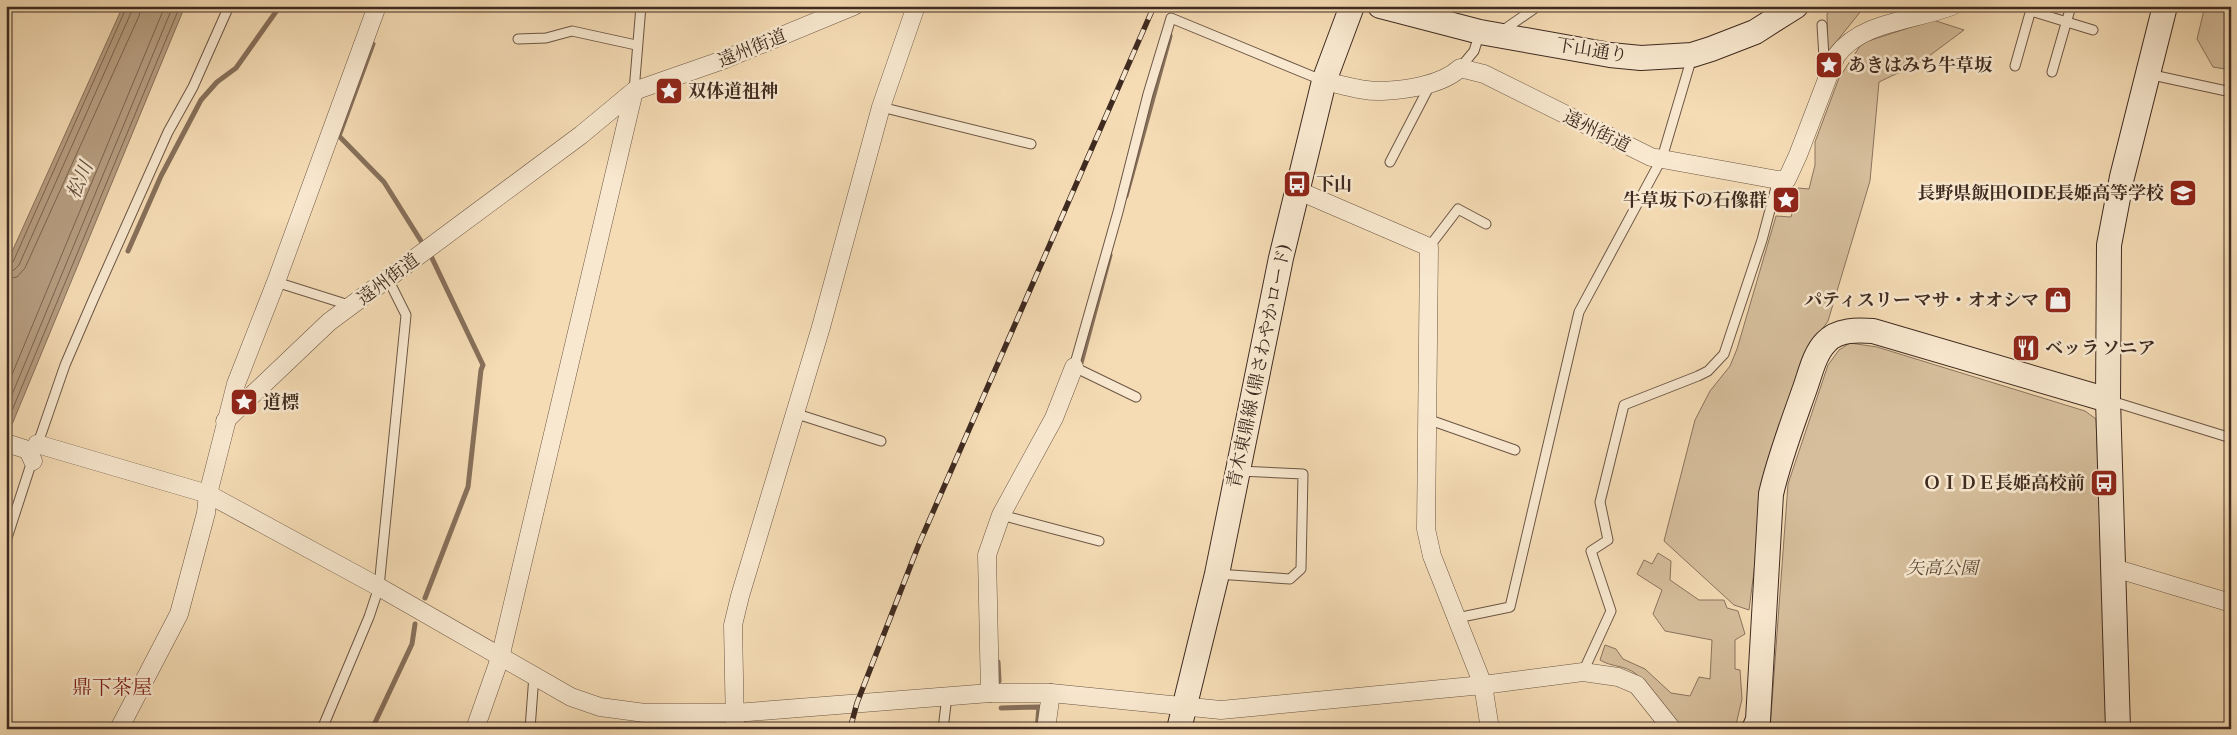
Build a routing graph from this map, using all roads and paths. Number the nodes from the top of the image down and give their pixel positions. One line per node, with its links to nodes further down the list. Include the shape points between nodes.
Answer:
1 (229, 6): 53 (lane, via 93,300)
2 (376, 6): 41 (street)
3 (641, 6): 21 (lane)
4 (854, 6): 30 (street, 遠州街道, via 724,60)
5 (916, 6): 32 (street)
6 (1091, 6): 7 (lane)
7 (1137, 6)
8 (1352, 6): 27 (street, 青木東鼎線 (鼎さわやかロード))
9 (1380, 6): 19 (street, 下山通り)
10 (1538, 6): 19 (lane)
11 (1796, 6): 22 (street, 下山通り, via 1754,32)
12 (1952, 6): 28 (street, via 1881,26 1851,40 1836,56)
13 (2071, 6): 16 (lane)
14 (2165, 6): 26 (street)
15 (2032, 9): 16 (lane); 23 (lane)
16 (2066, 22): 18 (lane); 25 (lane)
17 (1822, 25): 28 (lane)
18 (2093, 30)
19 (1489, 33): 22 (street, 下山通り, via 1625,57); 24 (lane)
20 (518, 39): 21 (lane, via 546,38 572,32)
21 (636, 45): 30 (lane)
22 (1692, 55): 34 (lane)
23 (2015, 66)
24 (1460, 68): 29 (street); 34 (street, 遠州街道, via 1484,74 1599,133 1651,157)
25 (2052, 72)
26 (2147, 74): 31 (lane); 45 (street, via 2110,245)
27 (1324, 81): 29 (street, via 1381,91); 37 (street, 青木東鼎線 (鼎さわやかロード)); 43 (lane, via 1171,18)
28 (1827, 81): 36 (street, via 1791,171 1787,178)
29 (1431, 82): 35 (lane)
30 (634, 91): 40 (street, 遠州街道, via 581,135); 64 (street)
31 (2231, 92)
32 (881, 107): 33 (lane); 46 (street)
33 (1030, 144)
34 (1662, 158): 36 (street, 遠州街道); 63 (lane, via 1579,312 1510,607)
35 (1390, 162)
36 (1778, 180): 65 (lane, via 1762,240 1724,354 1708,371 1624,405 1600,502 1608,540 1591,551 1610,611)
37 (1299, 190): 39 (street); 54 (street, 青木東鼎線 (鼎さわやかロード), via 1281,258)
38 (1486, 224): 39 (lane, via 1458,209)
39 (1429, 247): 47 (street)
40 (388, 279): 42 (street, 遠州街道); 61 (lane, via 406,316)
41 (276, 282): 42 (lane); 48 (street)
42 (352, 306): 48 (street, 遠州街道, via 329,322)
43 (1074, 366): 44 (lane); 56 (street, via 1054,418)
44 (1136, 397)
45 (2108, 400): 49 (lane); 59 (street); 81 (street, via 1874,331 1856,330 1835,335 1826,342 1812,369 1771,494 1758,720)
46 (794, 413): 50 (lane); 72 (street, via 733,625)
47 (1426, 418): 52 (lane); 63 (street, via 1426,529 1432,556)
48 (225, 421): 55 (street)
49 (2231, 438)
50 (881, 440)
51 (6, 443): 53 (street)
52 (1515, 450)
53 (33, 452): 55 (street); 57 (lane)
54 (1236, 471): 60 (street, 青木東鼎線 (鼎さわやかロード)); 60 (lane, via 1303,474 1301,569 1290,579)
55 (208, 494): 61 (street); 73 (street, via 206,513 179,614)
56 (1001, 514): 58 (lane); 68 (street, via 987,554)
57 (6, 541)
58 (1099, 541)
59 (2114, 568): 62 (street); 82 (street)
60 (1217, 574): 71 (street, 青木東鼎線 (鼎さわやかロード))
61 (379, 587): 64 (street); 74 (lane)
62 (2231, 604)
63 (1457, 618): 67 (street)
64 (500, 658): 66 (street); 75 (street)
65 (1583, 672): 67 (street); 80 (street, via 1618,677 1636,685)
66 (534, 675): 72 (street, via 571,697 600,707); 76 (lane)
67 (1483, 685): 71 (street, via 1221,710); 79 (street)
68 (990, 693): 69 (street); 70 (street)
69 (1051, 693): 71 (street, via 1114,698); 78 (street)
70 (947, 696): 72 (street); 77 (lane)
71 (1182, 718)
72 (735, 721)
73 (119, 729)
74 (322, 729)
75 (476, 729)
76 (530, 729)
77 (943, 729)
78 (1046, 729)
79 (1490, 729)
80 (1672, 729)
81 (1754, 729)
82 (2118, 729)

